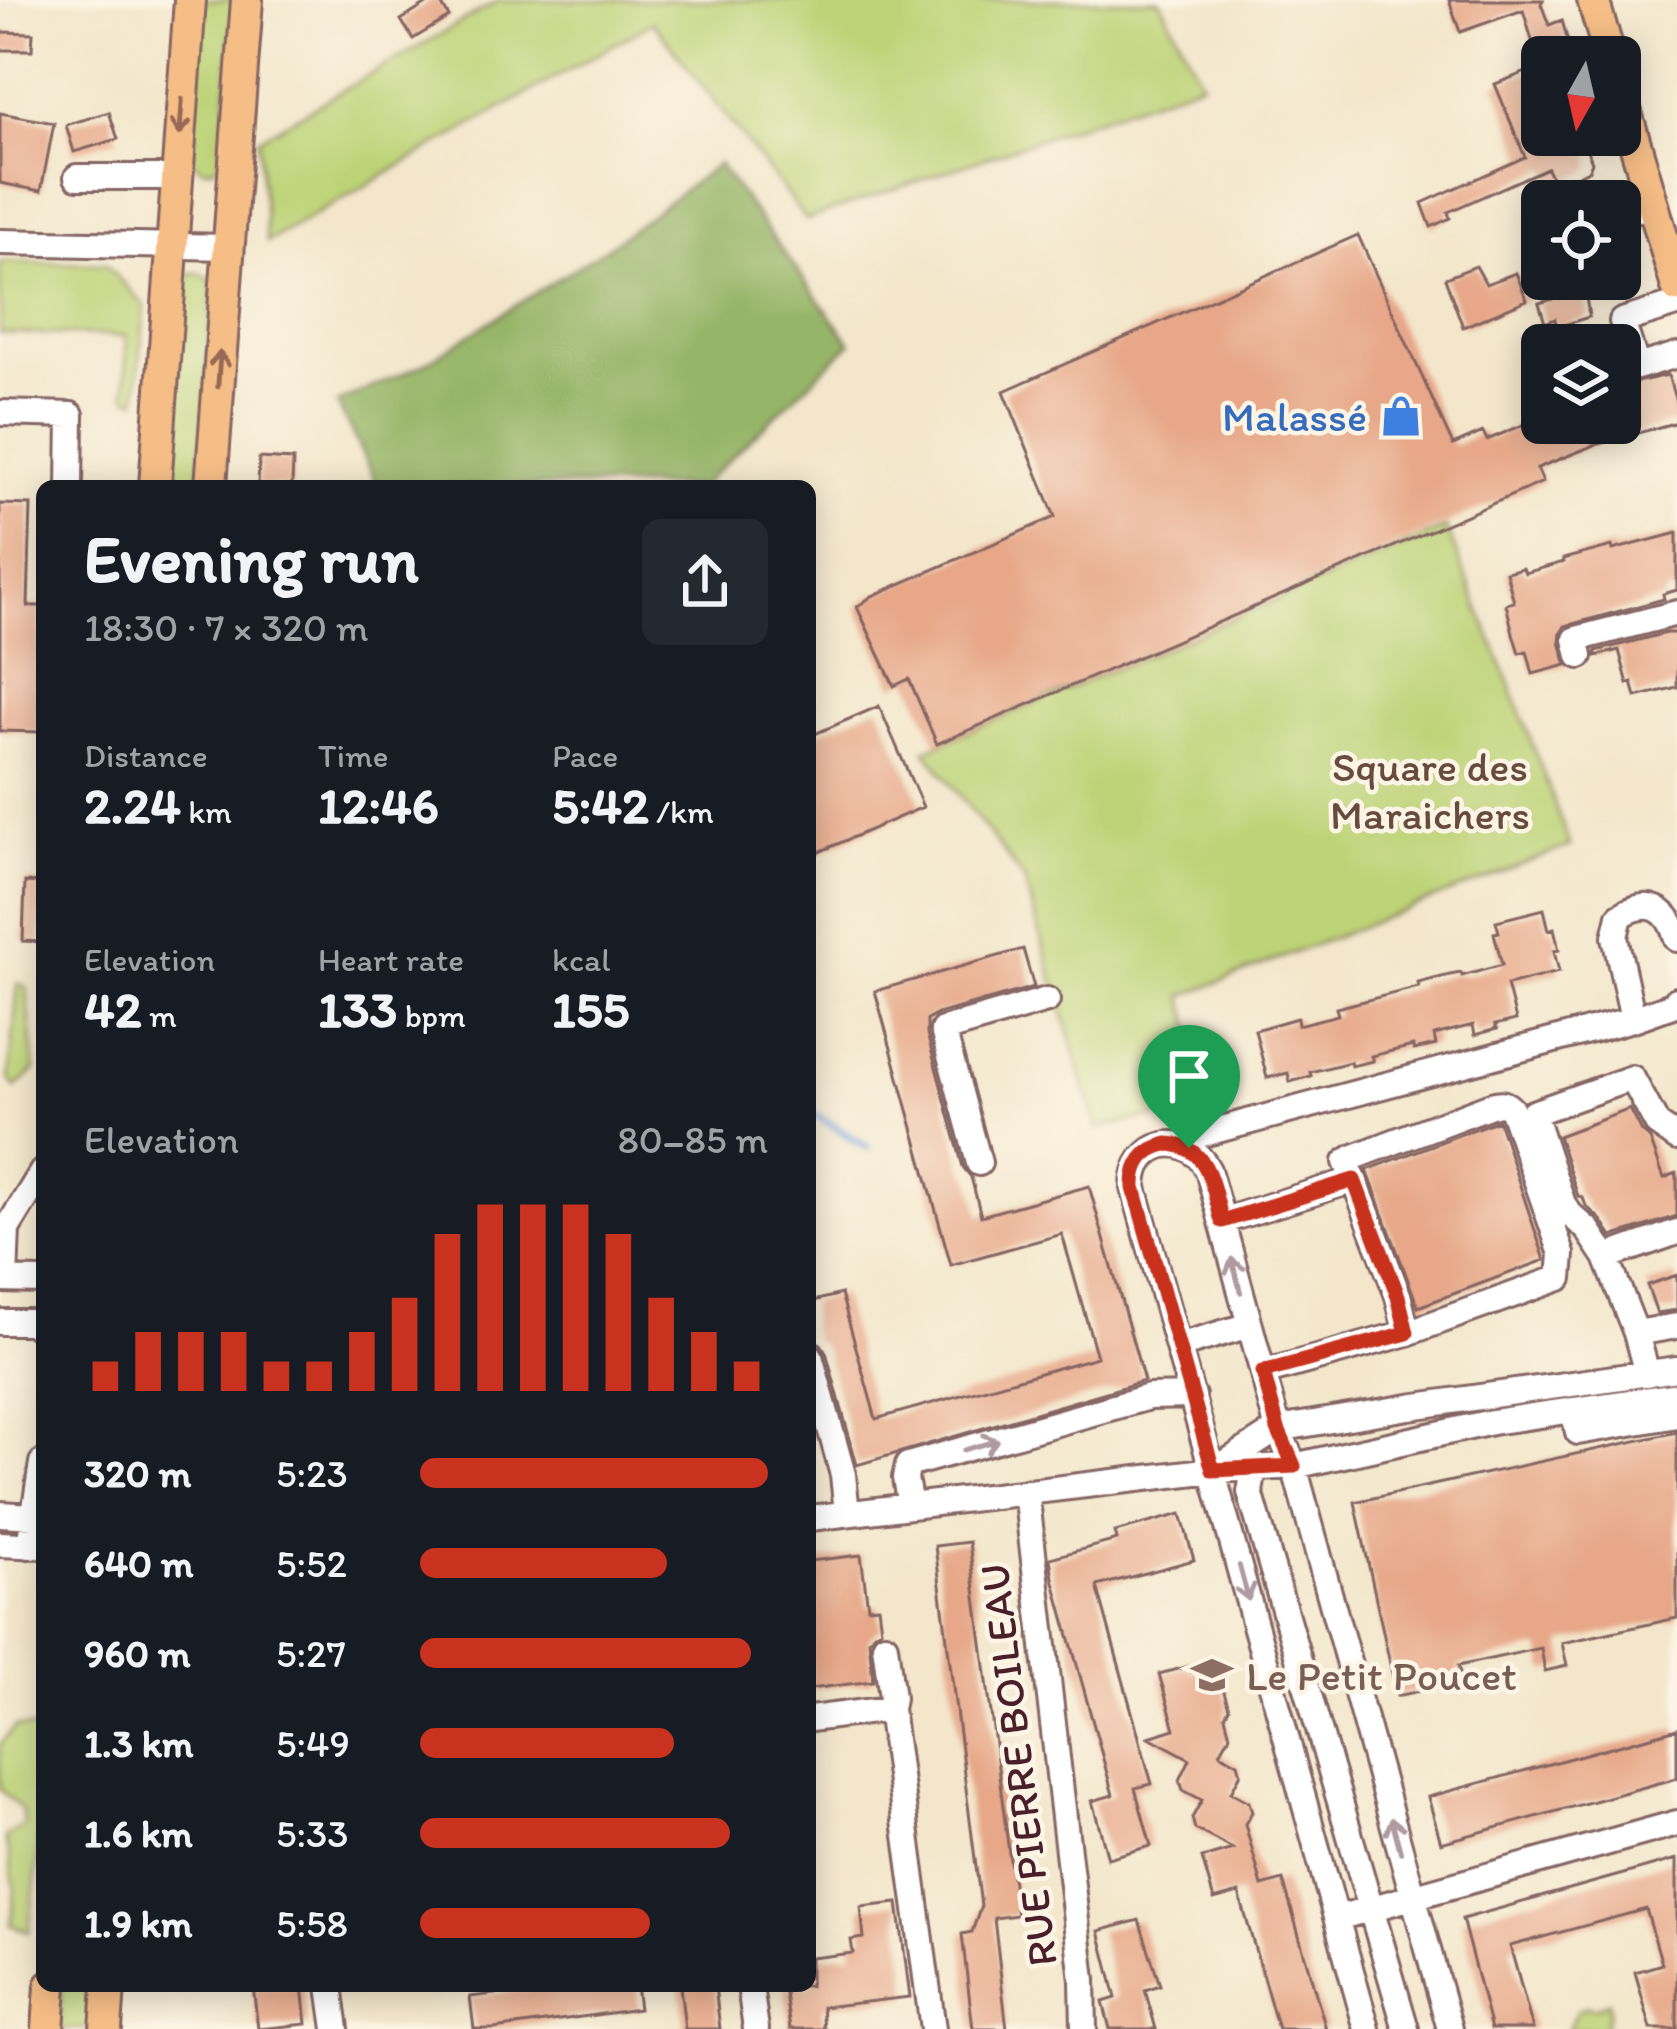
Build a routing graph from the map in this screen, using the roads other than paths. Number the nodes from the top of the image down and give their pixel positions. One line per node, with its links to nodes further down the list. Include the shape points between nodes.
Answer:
1 (190, 0): 7 (main road, one-way to 7)
2 (247, 0): 13 (main road)
3 (1593, 0): 4 (main road)
4 (1604, 36)
5 (1639, 156): 8 (main road)
6 (77, 176): 7 (street)
7 (176, 177): 12 (main road)
8 (1653, 206): 9 (street); 10 (main road)
9 (1641, 209)
10 (1670, 238): 14 (main road)
11 (0, 242): 12 (street)
12 (171, 246): 13 (street); 19 (main road)
13 (227, 247): 20 (main road, one-way to 13)
14 (1677, 287)
15 (1677, 304): 16 (street, via 1622,321 1637,367)
16 (1677, 355)
17 (0, 413): 18 (street, via 70,415)
18 (70, 480)
19 (155, 480)
20 (211, 480)
21 (1677, 613): 22 (street, via 1576,639)
22 (1580, 656)
23 (1677, 939): 26 (street, via 1672,920 1656,908 1637,906 1620,916 1615,937)
24 (1047, 1000): 29 (street, via 943,1030)
25 (1677, 1000): 26 (street)
26 (1633, 1019): 28 (street, via 1199,1135)
27 (1677, 1138): 34 (street, via 1657,1124 1632,1078 1533,1113 1563,1204)
28 (1189, 1148): 32 (street, via 1204,1163); 43 (street, via 1152,1149 1133,1181)
29 (979, 1163)
30 (1354, 1180): 32 (street); 41 (street); 41 (street, via 1346,1162 1354,1157 1500,1102 1512,1110 1562,1254 1560,1278)
31 (36, 1182): 35 (street, via 7,1229)
32 (1222, 1221): 38 (street, one-way to 32)
33 (1677, 1232): 34 (street)
34 (1606, 1257): 42 (street)
35 (3, 1280): 36 (street)
36 (36, 1281)
37 (0, 1322): 39 (street)
38 (1250, 1324): 43 (street); 45 (street)
39 (36, 1326)
40 (1677, 1326): 42 (street)
41 (1407, 1333): 45 (street)
42 (1636, 1333): 46 (street)
43 (1178, 1346): 49 (street)
44 (1677, 1369): 46 (street)
45 (1263, 1372): 53 (street)
46 (1643, 1374): 53 (street, via 1582,1397)
47 (816, 1378): 59 (street)
48 (1677, 1382): 51 (street)
49 (1193, 1396): 55 (street); 58 (street, one-way to 49, via 908,1465 1149,1397)
50 (1677, 1396): 51 (street)
51 (1582, 1409): 52 (street, via 1579,1432); 53 (street)
52 (1677, 1415)
53 (1286, 1448): 54 (street); 55 (street); 69 (street, one-way to 53)
54 (1254, 1469): 55 (street); 70 (street, via 1250,1492)
55 (1213, 1470): 56 (street); 71 (street, one-way to 71)
56 (1026, 1492): 58 (street); 81 (street, RUE PIERRE BOILEAU)
57 (36, 1503): 61 (street)
58 (910, 1506): 59 (street)
59 (848, 1513): 62 (street)
60 (0, 1514): 61 (street)
61 (34, 1516): 64 (street)
62 (816, 1516)
63 (0, 1544): 64 (street)
64 (36, 1546)
65 (885, 1645): 66 (street)
66 (890, 1708): 67 (street); 80 (street)
67 (816, 1718)
68 (1677, 1823): 69 (street)
69 (1414, 1897): 70 (street); 84 (street)
70 (1373, 1908): 71 (street); 83 (street)
71 (1337, 1918): 82 (street)
72 (51, 1992): 76 (main road)
73 (109, 1992): 77 (main road)
74 (331, 1992): 78 (street)
75 (751, 1992): 79 (street)
76 (48, 2029)
77 (106, 2029)
78 (336, 2029)
79 (756, 2029)
80 (933, 2029)
81 (1084, 2029)
82 (1366, 2029)
83 (1406, 2029)
84 (1450, 2029)

